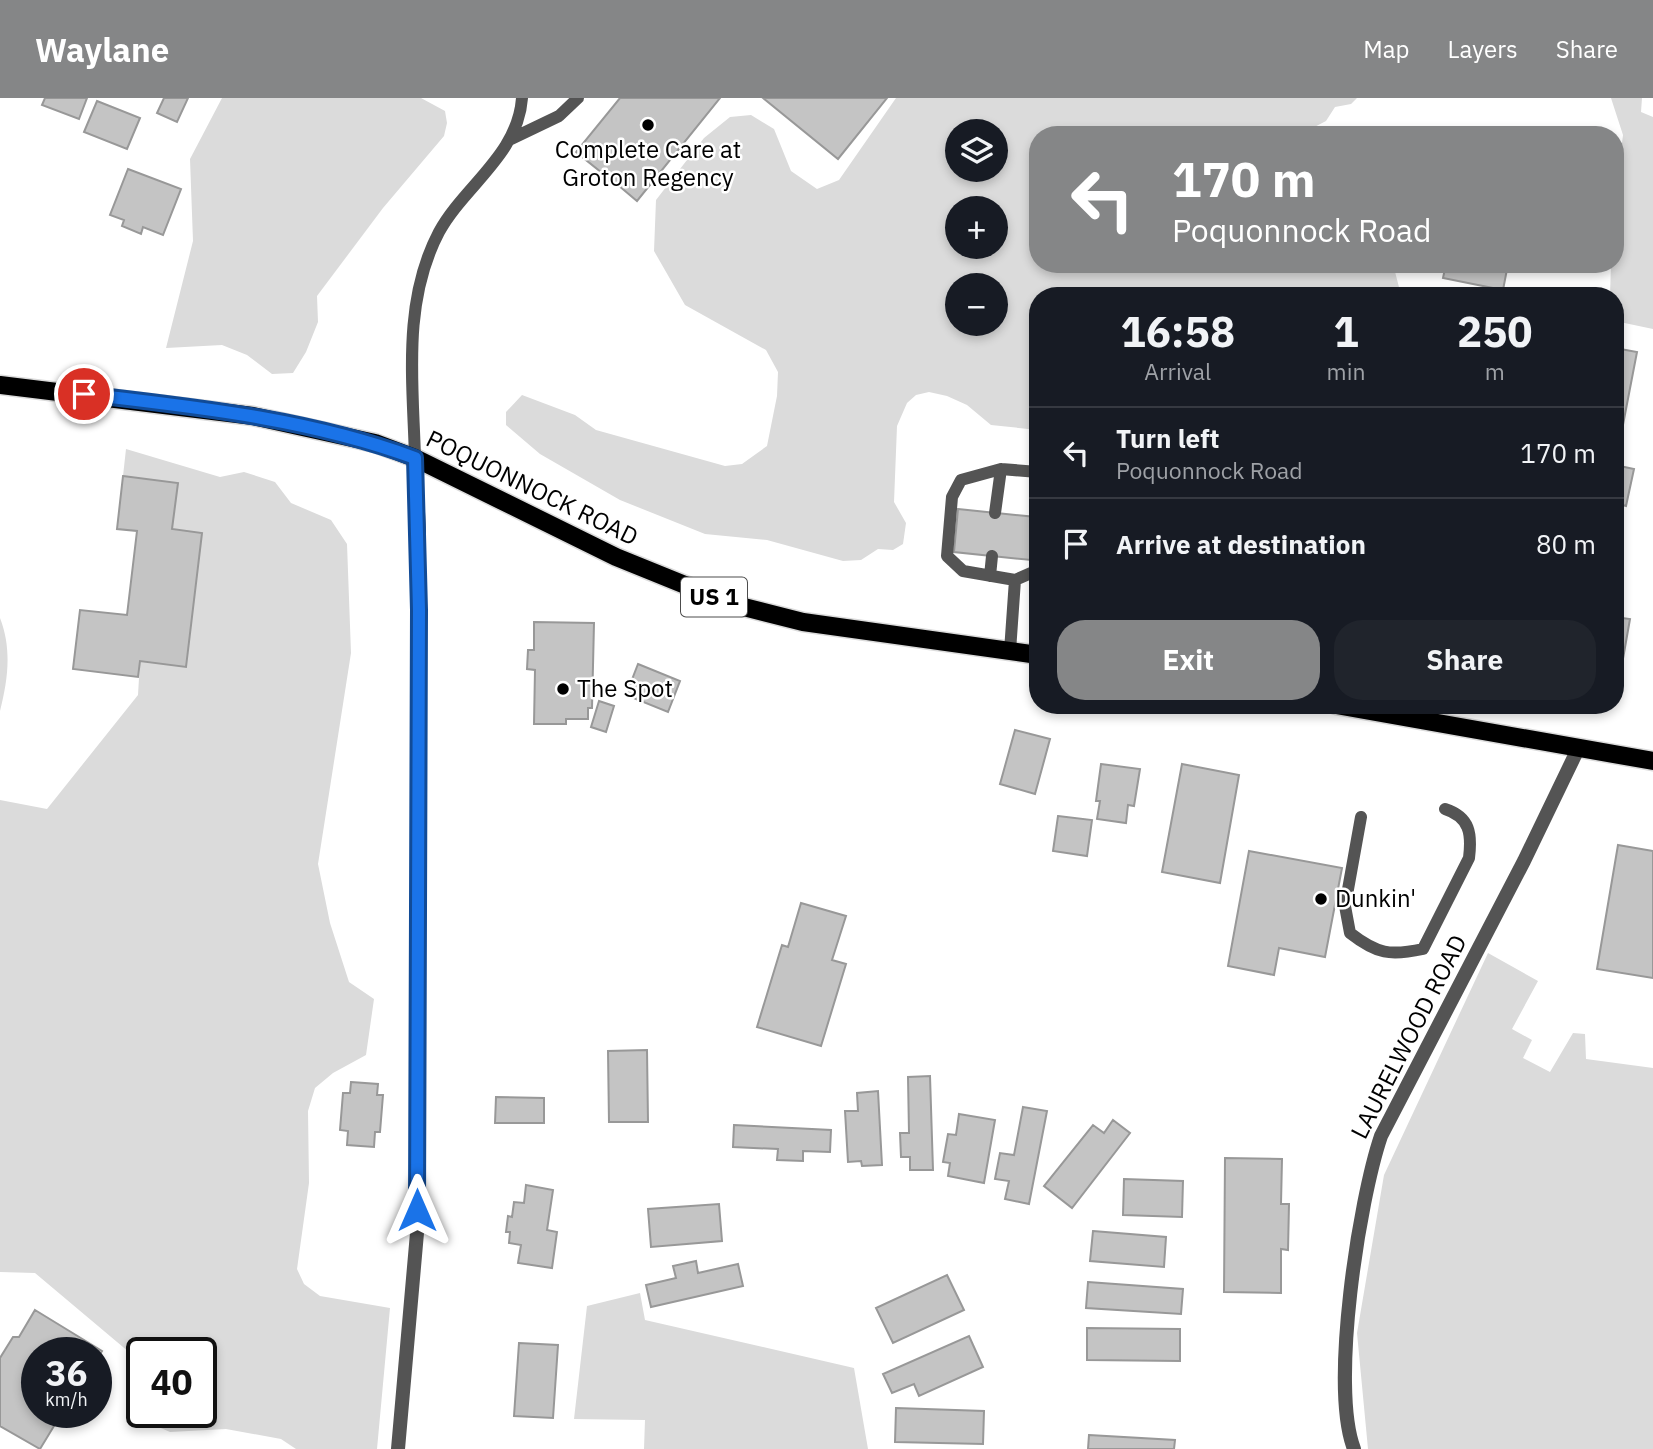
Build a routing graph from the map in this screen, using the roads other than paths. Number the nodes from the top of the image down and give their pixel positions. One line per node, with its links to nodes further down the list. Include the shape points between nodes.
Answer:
1 (522, 98): 3 (lane)
2 (578, 98): 3 (lane, via 559,116)
3 (510, 139): 5 (lane, via 453,210 421,279 412,343)
4 (0, 385): 5 (main road, POQUONNOCK ROAD / US 1, via 263,418 375,443)
5 (415, 458): 13 (main road, POQUONNOCK ROAD / US 1, via 616,557 732,604 803,622); 20 (street, via 419,597 417,1233)
6 (1001, 468): 7 (lane); 8 (lane); 11 (lane, via 961,480 952,497 947,556 963,571)
7 (1029, 471)
8 (995, 513)
9 (992, 556): 11 (lane)
10 (1029, 574): 12 (lane)
11 (990, 576): 12 (lane)
12 (1015, 580): 13 (lane)
13 (1010, 651): 14 (main road, POQUONNOCK ROAD / US 1)
14 (1029, 654)
15 (1386, 714): 16 (main road)
16 (1578, 749): 17 (main road); 21 (street, LAURELWOOD ROAD, via 1381,1136 1368,1175 1346,1365)
17 (1653, 761)
18 (1445, 809): 19 (lane, via 1467,823 1469,858 1423,949 1394,955 1367,947 1350,933 1345,906)
19 (1361, 817)
20 (398, 1449)
21 (1354, 1449)

